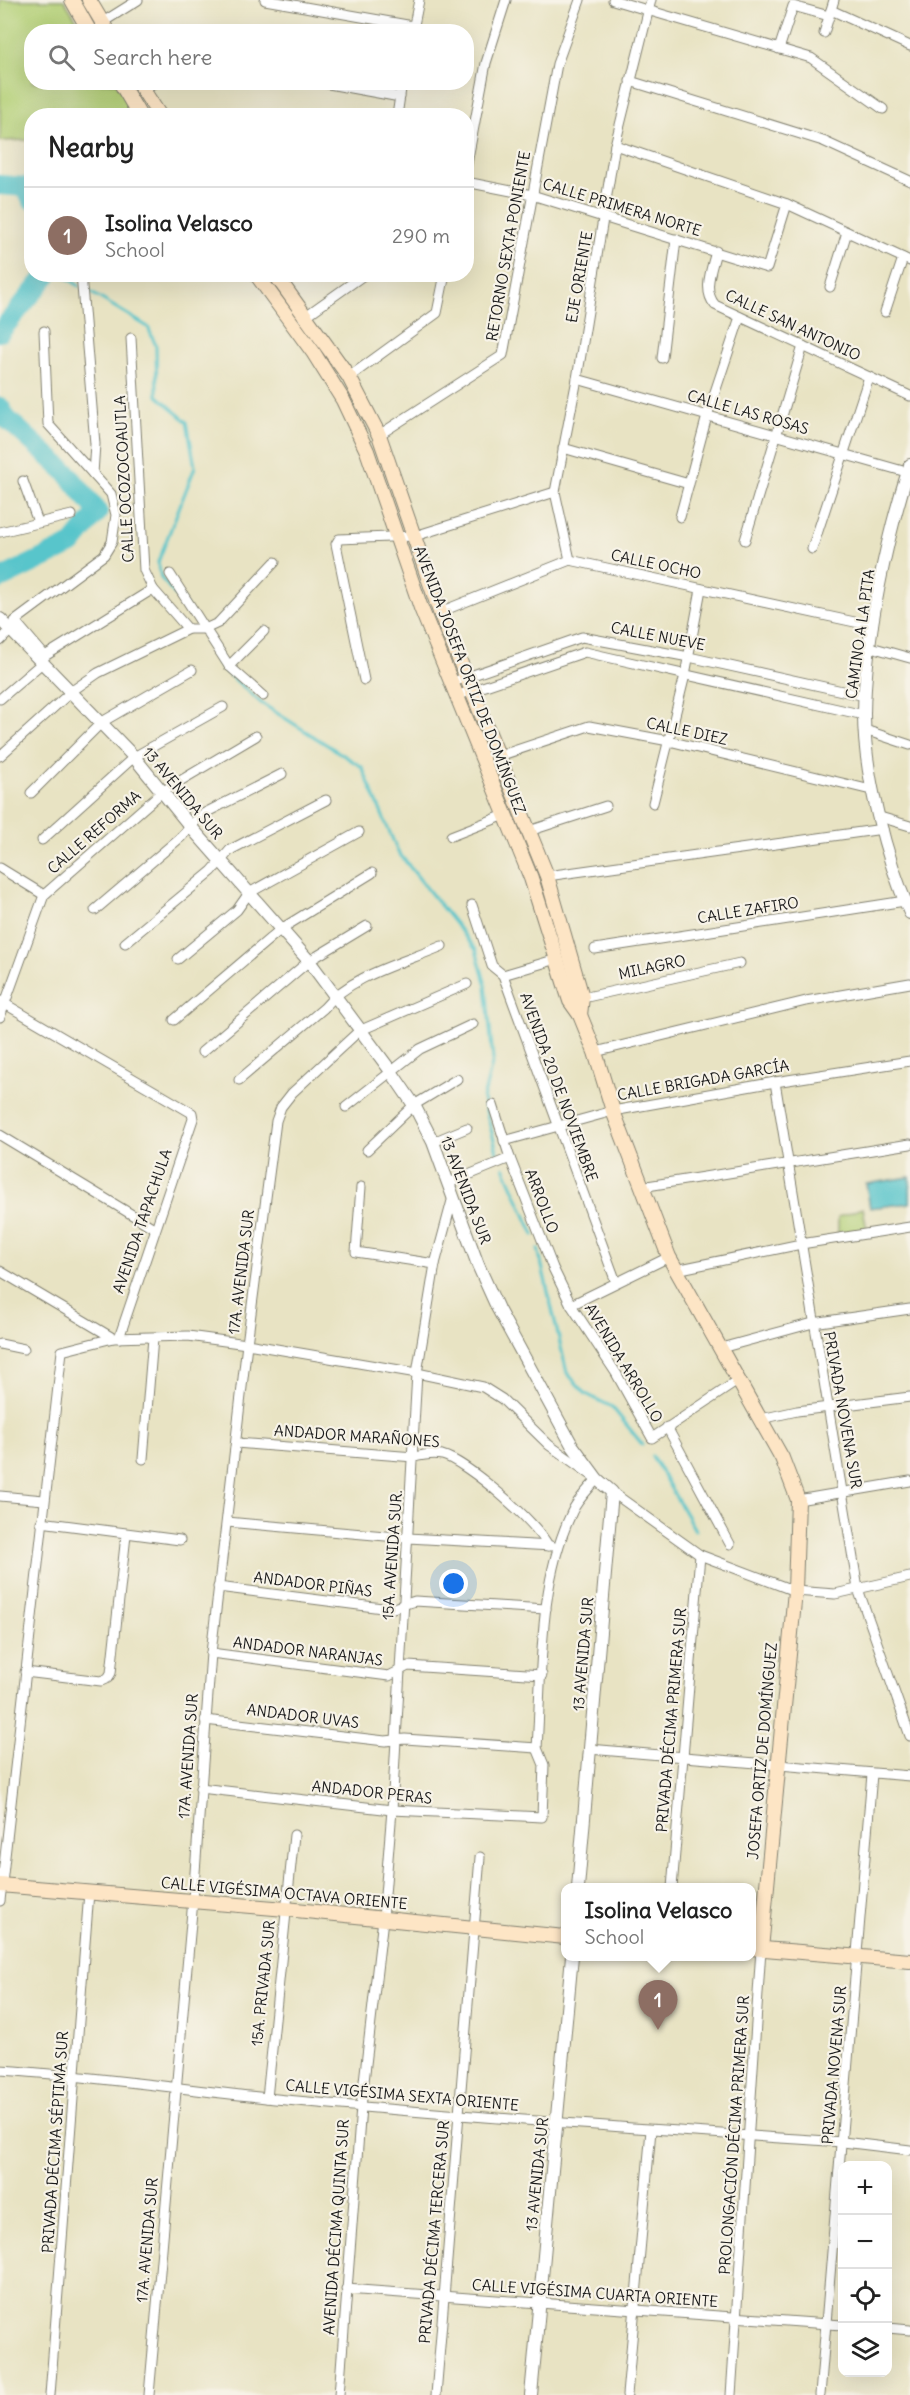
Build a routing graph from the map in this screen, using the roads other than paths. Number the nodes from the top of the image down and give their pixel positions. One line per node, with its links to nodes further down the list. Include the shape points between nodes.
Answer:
1 (72, 0): 13 (main road)
2 (89, 0): 14 (main road)
3 (138, 0): 15 (street)
4 (267, 0): 16 (street)
5 (419, 0): 17 (street)
6 (506, 0): 31 (street, via 486,63)
7 (580, 0): 35 (street, RETORNO SEXTA PONIENTE, via 556,64)
8 (613, 0): 11 (street)
9 (651, 0): 11 (street, EJE ORIENTE)
10 (834, 0): 12 (street)
11 (648, 10): 20 (street); 21 (street, EJE ORIENTE)
12 (830, 13): 18 (street); 19 (street); 20 (street, via 793,6)
13 (86, 24)
14 (103, 24)
15 (109, 24)
16 (388, 24)
17 (414, 24)
18 (824, 33)
19 (910, 46)
20 (779, 49): 30 (street, via 811,58)
21 (630, 81): 32 (street, EJE ORIENTE); 33 (street, via 823,141)
22 (125, 90): 27 (main road)
23 (143, 90): 28 (main road)
24 (362, 90): 26 (street)
25 (401, 90): 26 (street)
26 (400, 97): 29 (street)
27 (135, 108)
28 (155, 108)
29 (398, 108)
30 (883, 109)
31 (474, 127)
32 (615, 145): 36 (street); 37 (street, EJE ORIENTE)
33 (910, 182)
34 (474, 184): 35 (street, CALLE PRIMERA NORTE)
35 (532, 195): 37 (street, CALLE PRIMERA NORTE); 61 (street, RETORNO SEXTA PONIENTE, via 503,356)
36 (787, 204): 38 (street); 40 (street, CALLE PRIMERA NORTE, via 767,268)
37 (605, 216): 39 (street, CALLE PRIMERA NORTE); 58 (street, EJE ORIENTE)
38 (847, 232): 41 (street); 47 (street)
39 (676, 239): 40 (street, CALLE PRIMERA NORTE); 55 (street)
40 (716, 251): 50 (street, CALLE SAN ANTONIO, via 707,288 709,299)
41 (907, 260): 48 (street)
42 (81, 282): 66 (street, via 95,444)
43 (262, 282): 51 (main road, AVENIDA JOSEFA ORTIZ DE DOMÍNGUEZ)
44 (281, 282): 49 (main road, AVENIDA JOSEFA ORTIZ DE DOMÍNGUEZ)
45 (353, 282): 49 (street)
46 (443, 282): 56 (street, via 437,313)
47 (830, 287)
48 (885, 312)
49 (305, 315): 51 (street); 56 (main road, AVENIDA JOSEFA ORTIZ DE DOMÍNGUEZ)
50 (740, 317): 54 (street, CALLE SAN ANTONIO); 60 (street)
51 (293, 325): 75 (main road, AVENIDA JOSEFA ORTIZ DE DOMÍNGUEZ, via 343,400 367,451)
52 (44, 331): 66 (street, via 48,424)
53 (131, 338): 81 (street, CALLE OCOZOCOAUTLA, via 144,570)
54 (802, 346): 57 (street, CALLE SAN ANTONIO); 62 (street)
55 (662, 358)
56 (349, 377): 61 (main road, AVENIDA JOSEFA ORTIZ DE DOMÍNGUEZ)
57 (869, 377): 59 (street, CALLE SAN ANTONIO); 64 (street)
58 (577, 379): 60 (street, CALLE LAS ROSAS); 63 (street, EJE ORIENTE)
59 (910, 396)
60 (707, 416): 62 (street, CALLE LAS ROSAS); 68 (street)
61 (379, 435): 74 (main road, AVENIDA JOSEFA ORTIZ DE DOMÍNGUEZ)
62 (777, 436): 64 (street, CALLE LAS ROSAS); 76 (street)
63 (563, 448): 68 (street); 69 (street, EJE ORIENTE)
64 (843, 454): 65 (street, CALLE LAS ROSAS); 77 (street)
65 (909, 470): 86 (street, CAMINO A LA PITA)
66 (93, 474): 85 (street, via 111,494 116,515 112,542 105,555)
67 (23, 481): 72 (street)
68 (689, 484): 71 (street)
69 (555, 492): 74 (street); 78 (street, EJE ORIENTE)
70 (72, 515): 72 (street)
71 (680, 517)
72 (38, 522): 73 (street)
73 (0, 532)
74 (415, 536): 75 (street); 83 (main road, AVENIDA JOSEFA ORTIZ DE DOMÍNGUEZ)
75 (397, 537): 98 (street, via 346,537 336,544); 100 (main road, AVENIDA JOSEFA ORTIZ DE DOMÍNGUEZ)
76 (745, 540)
77 (812, 549)
78 (570, 560): 82 (street, CALLE OCHO); 83 (street)
79 (275, 562): 88 (street, via 218,623)
80 (170, 574): 88 (street)
81 (153, 589): 87 (street); 94 (street)
82 (701, 589): 86 (street, CALLE OCHO); 92 (street)
83 (440, 612): 99 (main road, AVENIDA JOSEFA ORTIZ DE DOMÍNGUEZ)
84 (0, 620): 85 (street, 13 AVENIDA SUR)
85 (13, 626): 90 (street); 94 (street, 13 AVENIDA SUR)
86 (873, 626): 91 (street, CAMINO A LA PITA)
87 (188, 629): 88 (street); 101 (street, via 98,673)
88 (206, 629): 95 (street)
89 (264, 631): 95 (street)
90 (0, 641)
91 (871, 646): 93 (street); 103 (street, CAMINO A LA PITA)
92 (689, 657): 97 (street); 99 (street, CALLE NUEVE, via 582,637); 103 (street, CALLE NUEVE)
93 (910, 658)
94 (44, 659): 101 (street, 13 AVENIDA SUR); 104 (street)
95 (229, 666): 102 (street)
96 (192, 670): 107 (street)
97 (685, 675): 99 (street, CALLE NUEVE, via 585,652); 106 (street, CALLE NUEVE); 110 (street)
98 (364, 680)
99 (468, 684): 100 (street, CALLE NUEVE); 100 (street, CALLE NUEVE); 113 (main road, AVENIDA JOSEFA ORTIZ DE DOMÍNGUEZ)
100 (453, 689): 122 (main road, AVENIDA JOSEFA ORTIZ DE DOMÍNGUEZ)
101 (72, 691): 107 (street, 13 AVENIDA SUR); 112 (street)
102 (263, 696)
103 (866, 696): 106 (street, CAMINO A LA PITA)
104 (0, 699)
105 (223, 707): 114 (street)
106 (864, 715): 108 (street, CAMINO A LA PITA)
107 (102, 722): 114 (street, 13 AVENIDA SUR); 118 (street)
108 (865, 730): 111 (street); 116 (street, CAMINO A LA PITA)
109 (256, 736): 117 (street, CALLE REFORMA)
110 (669, 741): 113 (street, CALLE DIEZ, via 589,726); 116 (street, CALLE DIEZ); 120 (street)
111 (910, 744)
112 (0, 756)
113 (499, 756): 126 (main road, AVENIDA JOSEFA ORTIZ DE DOMÍNGUEZ)
114 (134, 757): 117 (street, 13 AVENIDA SUR); 129 (street)
115 (282, 774): 124 (street, via 201,815)
116 (871, 790): 123 (street, CAMINO A LA PITA)
117 (163, 792): 124 (street, 13 AVENIDA SUR); 135 (street, CALLE REFORMA)
118 (31, 793)
119 (326, 800): 130 (street, via 230,850)
120 (653, 803)
121 (606, 806): 126 (street)
122 (505, 815): 128 (street); 145 (main road, AVENIDA JOSEFA ORTIZ DE DOMÍNGUEZ, via 531,878)
123 (882, 823): 125 (street); 133 (street); 137 (street, CAMINO A LA PITA)
124 (190, 826): 130 (street, 13 AVENIDA SUR); 138 (street)
125 (910, 826)
126 (529, 831): 133 (main road, AVENIDA JOSEFA ORTIZ DE DOMÍNGUEZ)
127 (359, 832): 134 (street)
128 (451, 836)
129 (42, 840)
130 (219, 860): 134 (street, 13 AVENIDA SUR); 141 (street, via 212,871)
131 (0, 868): 135 (street)
132 (372, 873): 140 (street)
133 (547, 876): 152 (main road, AVENIDA JOSEFA ORTIZ DE DOMÍNGUEZ)
134 (249, 893): 140 (street, 13 AVENIDA SUR); 144 (street, via 237,910)
135 (44, 895): 153 (street)
136 (472, 905): 148 (street, AVENIDA 20 DE NOVIEMBRE, via 492,966)
137 (908, 907): 143 (street, CALLE ZAFIRO)
138 (95, 910)
139 (367, 926): 146 (street)
140 (281, 929): 146 (street, 13 AVENIDA SUR); 155 (street)
141 (125, 943)
142 (442, 946): 151 (street)
143 (595, 949)
144 (178, 959)
145 (557, 959): 148 (street); 152 (main road, AVENIDA JOSEFA ORTIZ DE DOMÍNGUEZ)
146 (309, 962): 151 (street, 13 AVENIDA SUR); 158 (street)
147 (740, 963): 152 (street, MILAGRO)
148 (503, 975): 169 (street, AVENIDA 20 DE NOVIEMBRE)
149 (910, 983): 159 (street, via 806,1001)
150 (467, 984): 157 (street)
151 (334, 996): 157 (street, 13 AVENIDA SUR); 163 (street)
152 (576, 999): 159 (main road, AVENIDA JOSEFA ORTIZ DE DOMÍNGUEZ)
153 (2, 1003): 154 (street); 183 (street, AVENIDA TAPACHULA, via 192,1113)
154 (0, 1017)
155 (174, 1020)
156 (473, 1024): 161 (street, via 420,1049)
157 (359, 1031): 161 (street, 13 AVENIDA SUR); 196 (street, 17A. AVENIDA SUR, via 281,1107)
158 (202, 1052)
159 (595, 1052): 168 (main road, AVENIDA JOSEFA ORTIZ DE DOMÍNGUEZ)
160 (910, 1061): 164 (street, CALLE BRIGADA GARCÍA)
161 (390, 1070): 165 (street, 13 AVENIDA SUR); 167 (street)
162 (457, 1079): 165 (street)
163 (239, 1080)
164 (775, 1082): 168 (street, CALLE BRIGADA GARCÍA); 177 (street, PRIVADA NOVENA SUR)
165 (414, 1105): 173 (street, 13 AVENIDA SUR); 175 (street)
166 (493, 1105): 172 (street, ARROLLO)
167 (346, 1107)
168 (613, 1111): 169 (street, CALLE BRIGADA GARCÍA); 180 (main road, AVENIDA JOSEFA ORTIZ DE DOMÍNGUEZ)
169 (557, 1126): 172 (street, CALLE BRIGADA GARCÍA); 189 (street, AVENIDA 20 DE NOVIEMBRE)
170 (467, 1128): 173 (street)
171 (0, 1135): 183 (street)
172 (504, 1141): 176 (street, ARROLLO)
173 (433, 1142): 178 (street, 13 AVENIDA SUR)
174 (910, 1144): 177 (street)
175 (367, 1150)
176 (510, 1158): 178 (street); 190 (street, ARROLLO)
177 (787, 1165): 180 (street); 184 (street, PRIVADA NOVENA SUR)
178 (449, 1183): 181 (street, 13 AVENIDA SUR)
179 (361, 1187): 186 (street, via 356,1252)
180 (641, 1187): 185 (main road, AVENIDA JOSEFA ORTIZ DE DOMÍNGUEZ)
181 (453, 1197): 186 (street, 15A. AVENIDA SUR.); 208 (street, 13 AVENIDA SUR, via 498,1309 572,1445)
182 (910, 1227): 184 (street)
183 (154, 1228): 193 (street, AVENIDA TAPACHULA)
184 (801, 1245): 187 (street); 192 (street, PRIVADA NOVENA SUR)
185 (669, 1257): 187 (main road, AVENIDA JOSEFA ORTIZ DE DOMÍNGUEZ); 189 (street)
186 (435, 1264): 199 (street, 15A. AVENIDA SUR.)
187 (676, 1270): 197 (main road, AVENIDA JOSEFA ORTIZ DE DOMÍNGUEZ)
188 (0, 1271): 193 (street)
189 (616, 1282): 190 (street)
190 (571, 1305): 204 (street, AVENIDA ARROLLO, via 616,1373 652,1438)
191 (910, 1309): 192 (street)
192 (813, 1323): 197 (street); 202 (street, PRIVADA NOVENA SUR)
193 (116, 1338): 194 (street); 213 (street, via 68,1349 59,1356)
194 (153, 1338): 196 (street, via 188,1336); 207 (street)
195 (0, 1344): 198 (street)
196 (247, 1344): 199 (street); 205 (street, 17A. AVENIDA SUR)
197 (721, 1348): 200 (main road, AVENIDA JOSEFA ORTIZ DE DOMÍNGUEZ)
198 (24, 1350)
199 (417, 1373): 206 (street, 15A. AVENIDA SUR.); 208 (street, via 483,1388 502,1399 549,1445)
200 (739, 1380): 203 (main road, AVENIDA JOSEFA ORTIZ DE DOMÍNGUEZ); 204 (street)
201 (910, 1397): 202 (street)
202 (829, 1409): 203 (street); 211 (street, PRIVADA NOVENA SUR)
203 (761, 1419): 214 (main road, AVENIDA JOSEFA ORTIZ DE DOMÍNGUEZ)
204 (667, 1426): 220 (street)
205 (236, 1443): 206 (street, ANDADOR MARAÑONES); 216 (street, 17A. AVENIDA SUR)
206 (414, 1457): 218 (street, 15A. AVENIDA SUR.); 221 (street, ANDADOR MARAÑONES, via 443,1455 471,1472)
207 (143, 1459)
208 (597, 1479): 210 (street, 13 AVENIDA SUR); 221 (street, via 573,1509)
209 (910, 1481): 211 (street)
210 (612, 1492): 222 (street); 237 (street, 13 AVENIDA SUR)
211 (842, 1492): 214 (street); 225 (street, PRIVADA NOVENA SUR)
212 (0, 1496): 213 (street)
213 (44, 1500): 215 (street)
214 (798, 1500): 226 (main road, AVENIDA JOSEFA ORTIZ DE DOMÍNGUEZ)
215 (41, 1522): 217 (street); 231 (street)
216 (226, 1522): 218 (street); 224 (street, 17A. AVENIDA SUR)
217 (126, 1535): 219 (street); 231 (street, via 108,1678 101,1681)
218 (408, 1538): 221 (street); 227 (street, 15A. AVENIDA SUR.)
219 (180, 1540)
220 (730, 1544)
221 (553, 1546): 228 (street)
222 (700, 1555): 226 (street); 238 (street, PRIVADA DÉCIMA PRIMERA SUR)
223 (910, 1577): 225 (street)
224 (218, 1587): 227 (street, ANDADOR PIÑAS, via 390,1609); 229 (street, 17A. AVENIDA SUR)
225 (858, 1589): 226 (street, via 835,1594); 234 (street, PRIVADA NOVENA SUR)
226 (795, 1591): 239 (main road, JOSEFA ORTIZ DE DOMÍNGUEZ)
227 (404, 1604): 228 (street, ANDADOR PIÑAS, via 415,1601); 230 (street, 15A. AVENIDA SUR.)
228 (546, 1609): 232 (street)
229 (211, 1653): 230 (street, ANDADOR NARANJAS, via 389,1676); 233 (street, 17A. AVENIDA SUR)
230 (399, 1671): 232 (street, ANDADOR NARANJAS, via 408,1666); 235 (street, 15A. AVENIDA SUR.)
231 (25, 1672): 248 (street)
232 (542, 1676): 236 (street)
233 (205, 1720): 235 (street, ANDADOR UVAS); 242 (street, 17A. AVENIDA SUR)
234 (910, 1736)
235 (397, 1740): 236 (street, ANDADOR UVAS); 243 (street, 15A. AVENIDA SUR.)
236 (537, 1748): 243 (street, ANDADOR PERAS, via 544,1765 542,1817)
237 (589, 1749): 238 (street); 246 (street, 13 AVENIDA SUR)
238 (683, 1756): 239 (street); 247 (street, PRIVADA DÉCIMA PRIMERA SUR)
239 (777, 1765): 240 (street); 256 (main road, JOSEFA ORTIZ DE DOMÍNGUEZ)
240 (872, 1774): 241 (street); 257 (street, PRIVADA NOVENA SUR)
241 (910, 1776)
242 (200, 1788): 243 (street, ANDADOR PERAS); 250 (street, 17A. AVENIDA SUR)
243 (392, 1810): 253 (street, 15A. AVENIDA SUR.)
244 (294, 1835): 252 (street, 15A. PRIVADA SUR)
245 (480, 1857): 254 (street, PRIVADA DÉCIMA TERCERA SUR)
246 (578, 1883)
247 (672, 1883)
248 (1, 1885): 249 (main road, CALLE VIGÉSIMA OCTAVA ORIENTE); 251 (street)
249 (89, 1892): 250 (main road, CALLE VIGÉSIMA OCTAVA ORIENTE); 262 (street, PRIVADA DÉCIMA SÉPTIMA SUR)
250 (193, 1900): 252 (main road, CALLE VIGÉSIMA OCTAVA ORIENTE); 263 (street, 17A. AVENIDA SUR)
251 (0, 1901)
252 (286, 1909): 253 (main road, CALLE VIGÉSIMA OCTAVA ORIENTE); 264 (street, 15A. PRIVADA SUR)
253 (383, 1919): 254 (main road, CALLE VIGÉSIMA OCTAVA ORIENTE); 265 (street, AVENIDA DÉCIMA QUINTA SUR)
254 (474, 1929): 255 (main road, CALLE VIGÉSIMA OCTAVA ORIENTE); 266 (street, PRIVADA DÉCIMA TERCERA SUR)
255 (561, 1937)
256 (756, 1948): 257 (main road)
257 (858, 1956): 260 (main road); 270 (street, PRIVADA NOVENA SUR)
258 (572, 1961): 267 (street, 13 AVENIDA SUR)
259 (756, 1961): 269 (street, PROLONGACIÓN DÉCIMA PRIMERA SUR)
260 (910, 1961)
261 (0, 2070): 262 (street, CALLE VIGÉSIMA SEXTA ORIENTE)
262 (75, 2074): 263 (street, CALLE VIGÉSIMA SEXTA ORIENTE); 281 (street, PRIVADA DÉCIMA SÉPTIMA SUR)
263 (176, 2088): 264 (street, CALLE VIGÉSIMA SEXTA ORIENTE); 282 (street, 17A. AVENIDA SUR)
264 (267, 2098): 265 (street, CALLE VIGÉSIMA SEXTA ORIENTE)
265 (361, 2107): 266 (street, CALLE VIGÉSIMA SEXTA ORIENTE); 272 (street, AVENIDA DÉCIMA QUINTA SUR)
266 (459, 2115): 267 (street, CALLE VIGÉSIMA SEXTA ORIENTE); 273 (street, PRIVADA DÉCIMA TERCERA SUR)
267 (557, 2122): 268 (street, CALLE VIGÉSIMA SEXTA ORIENTE); 274 (street, 13 AVENIDA SUR)
268 (651, 2130): 269 (street, CALLE VIGÉSIMA SEXTA ORIENTE); 275 (street)
269 (749, 2136): 270 (street, CALLE VIGÉSIMA SEXTA ORIENTE); 276 (street, PROLONGACIÓN DÉCIMA PRIMERA SUR)
270 (843, 2142): 271 (street, CALLE VIGÉSIMA SEXTA ORIENTE); 277 (street, PRIVADA NOVENA SUR)
271 (910, 2150)
272 (346, 2289): 273 (street, CALLE VIGÉSIMA CUARTA ORIENTE); 283 (street, AVENIDA DÉCIMA QUINTA SUR)
273 (444, 2296): 274 (street, CALLE VIGÉSIMA CUARTA ORIENTE); 284 (street, PRIVADA DÉCIMA TERCERA SUR)
274 (539, 2304): 275 (street, CALLE VIGÉSIMA CUARTA ORIENTE); 285 (street, 13 AVENIDA SUR)
275 (636, 2312): 276 (street, CALLE VIGÉSIMA CUARTA ORIENTE); 286 (street)
276 (736, 2319): 277 (street, CALLE VIGÉSIMA CUARTA ORIENTE); 287 (street, PROLONGACIÓN DÉCIMA PRIMERA SUR)
277 (826, 2323): 278 (street, CALLE VIGÉSIMA CUARTA ORIENTE); 288 (street, PRIVADA NOVENA SUR)
278 (838, 2324)
279 (892, 2328): 280 (street)
280 (910, 2330)
281 (50, 2395)
282 (149, 2395)
283 (339, 2395)
284 (436, 2395)
285 (531, 2395)
286 (627, 2395)
287 (731, 2395)
288 (820, 2395)

